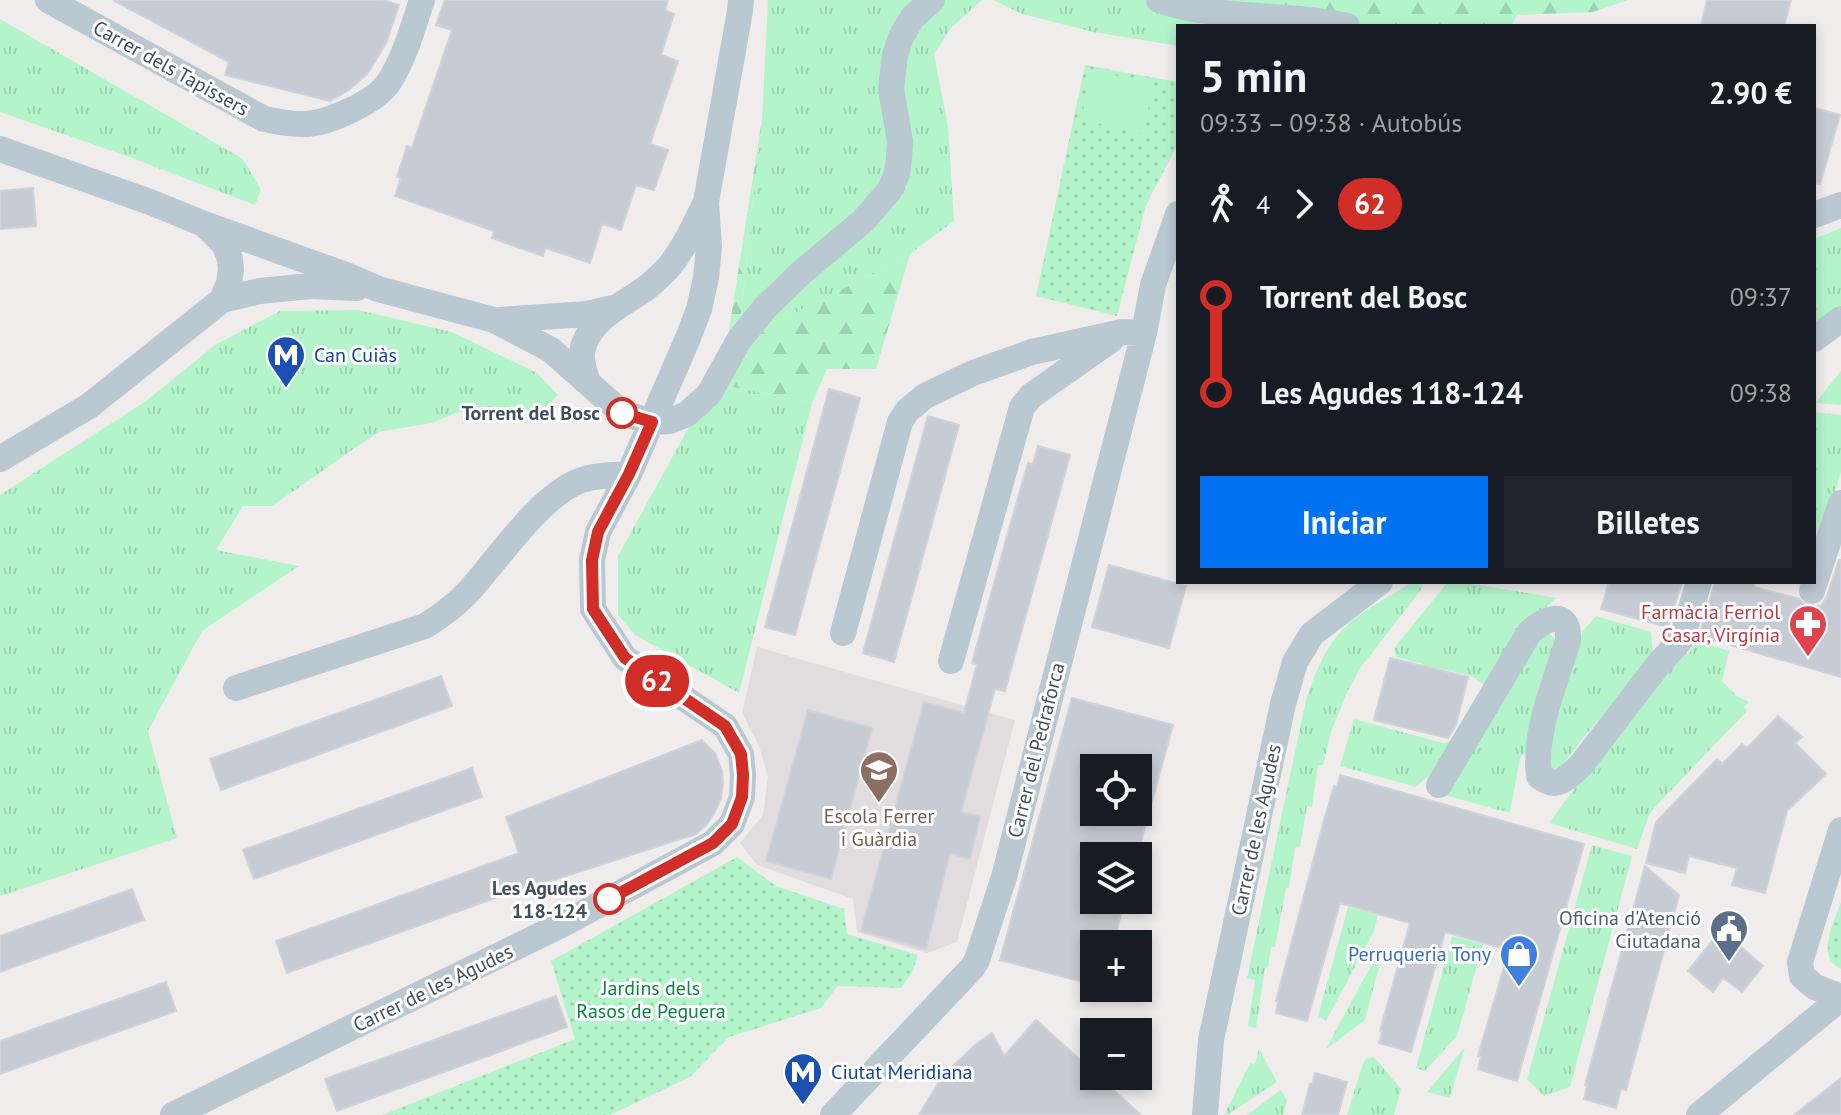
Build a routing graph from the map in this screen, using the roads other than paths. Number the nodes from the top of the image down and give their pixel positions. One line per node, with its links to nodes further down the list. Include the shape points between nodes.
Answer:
1 (48, 0): 2 (street, Carrer dels Tapissers, via 264,119 303,125 331,119 368,101 388,84)
2 (422, 0)
3 (741, 0): 8 (street, Carrer de les Agudes)
4 (932, 0): 21 (street, via 912,18 895,55 891,89 900,141 897,174 889,191 764,309 699,404 670,421)
5 (1159, 0): 6 (street, via 1231,14)
6 (1334, 24)
7 (0, 149): 12 (street)
8 (706, 202): 15 (street, Carrer de les Agudes, via 669,266 648,287); 21 (street, Carrer de les Agudes, via 709,247 699,309)
9 (1841, 205): 10 (street)
10 (1816, 214)
11 (1176, 220): 18 (street, Carrer del Pedraforca)
12 (204, 224): 13 (street); 14 (street, via 224,244 230,259)
13 (378, 289): 14 (street, via 310,286); 17 (street)
14 (222, 300): 22 (street, via 89,406)
15 (615, 307): 17 (street, Carrer de les Agudes); 20 (street, Carrer de les Agudes, via 584,344 582,365)
16 (1841, 319): 19 (street)
17 (494, 320): 20 (street, via 551,350)
18 (1133, 332): 30 (street, via 1032,352 973,373 925,396 907,411); 31 (street, via 1031,396 1022,407); 37 (street, Carrer del Pedraforca, via 1004,877 977,960)
19 (1816, 338)
20 (588, 383): 21 (street, via 622,413)
21 (652, 422): 23 (street, Carrer de les Agudes)
22 (0, 459)
23 (629, 474): 32 (street, via 580,480 558,495 467,593 425,626); 36 (street, Carrer de les Agudes, via 598,532 592,560 593,609 625,658 725,726 741,754 743,775 732,824 713,843 565,923)
24 (1841, 503): 25 (street)
25 (1816, 579)
26 (1377, 584): 38 (street, Carrer de les Agudes, via 1312,634 1295,662 1211,1040)
27 (1698, 584): 33 (street, via 1682,638 1567,778 1547,782 1539,776 1537,760 1568,640 1564,623 1550,618 1529,633)
28 (1814, 584): 29 (street)
29 (1812, 591)
30 (843, 633)
31 (951, 661)
32 (236, 688)
33 (1439, 785)
34 (1841, 830): 35 (street, via 1800,962 1808,982)
35 (1841, 997): 39 (street)
36 (173, 1115)
37 (833, 1115)
38 (1205, 1115)
39 (1699, 1115)

